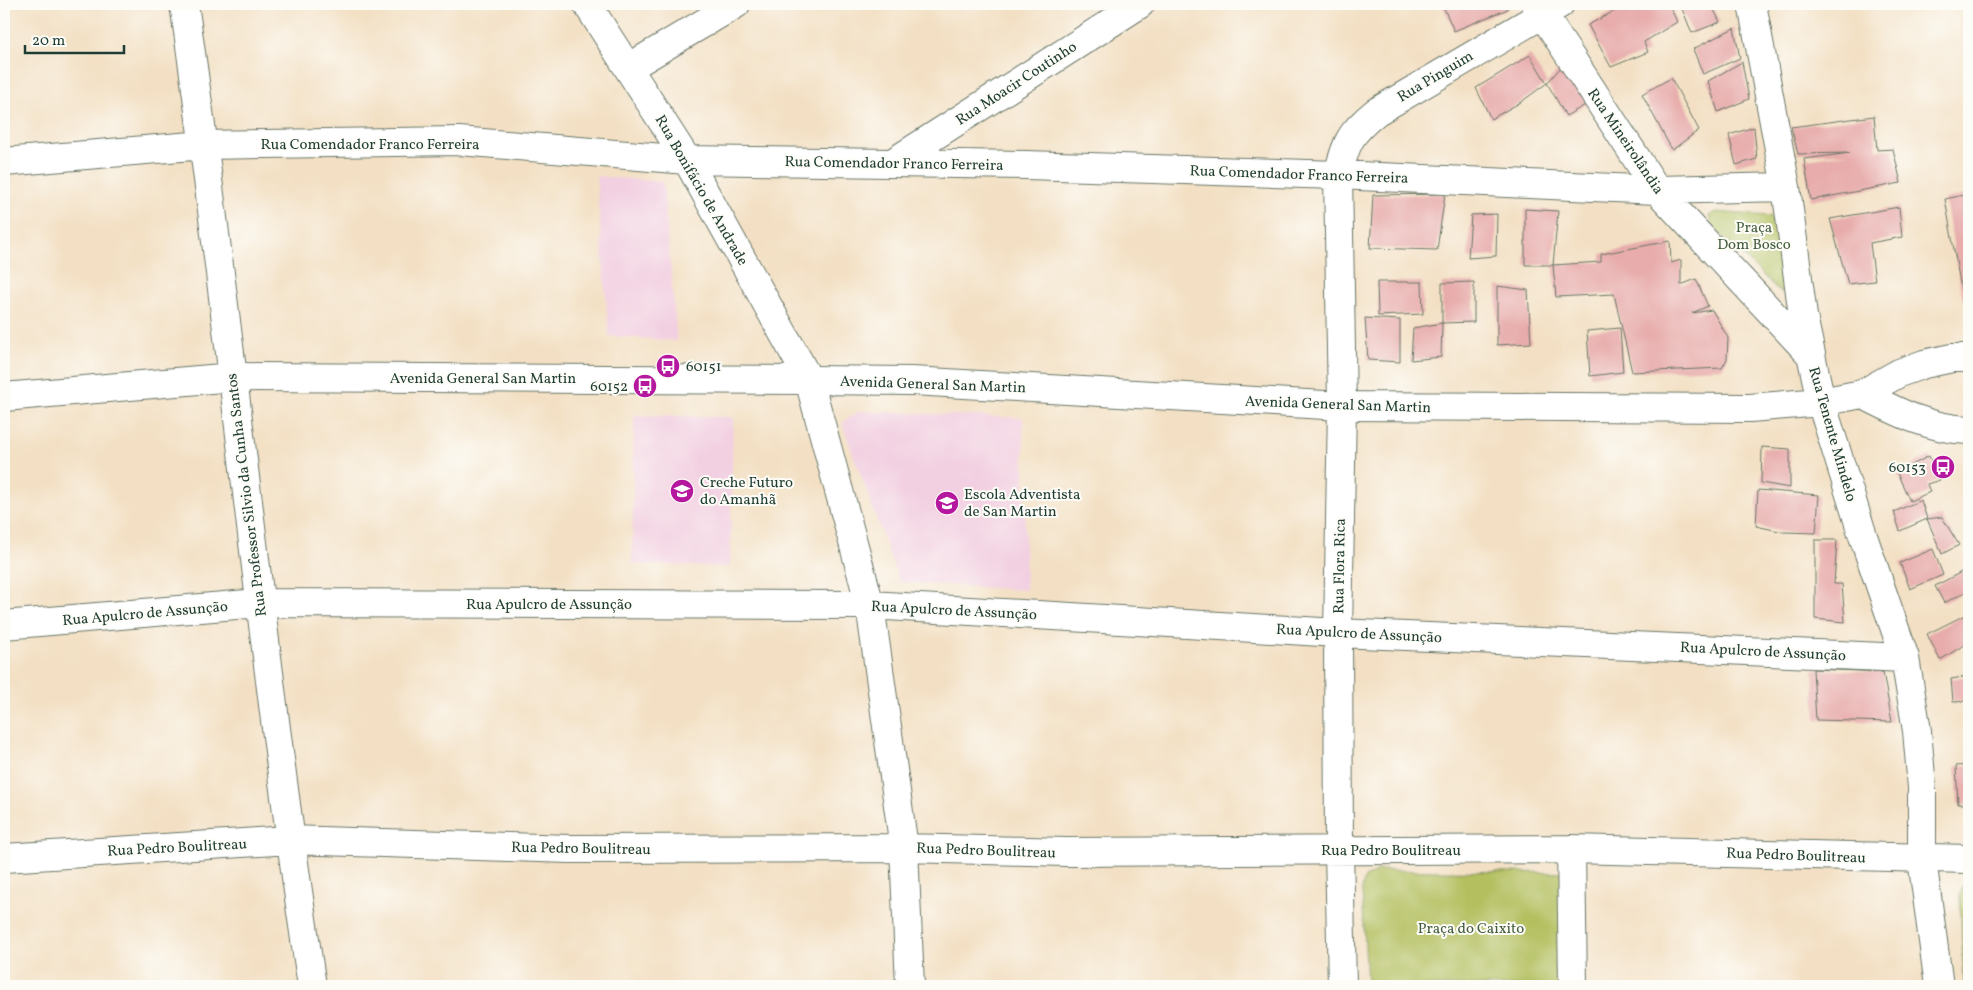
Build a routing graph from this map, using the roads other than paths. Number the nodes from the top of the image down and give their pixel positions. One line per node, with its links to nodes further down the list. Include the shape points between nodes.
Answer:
1 (184, 4): 8 (street, Rua Professor Silvio da Cunha Santos)
2 (587, 4): 7 (street, Rua Bonifácio de Andrade)
3 (736, 4): 7 (street)
4 (1140, 4): 11 (street, Rua Moacir Coutinho)
5 (1752, 4): 13 (street, Rua Tenente Mindelo)
6 (1546, 7): 12 (street, Rua Pinguim, via 1376,112 1358,127 1344,147); 14 (street, Rua Mineirolândia)
7 (628, 68): 9 (street, Rua Bonifácio de Andrade)
8 (204, 145): 9 (street, Rua Comendador Franco Ferreira, via 458,141); 10 (street, Rua Comendador Franco Ferreira); 17 (street, Rua Professor Silvio da Cunha Santos)
9 (687, 160): 11 (street, Rua Comendador Franco Ferreira); 18 (street, Rua Bonifácio de Andrade)
10 (4, 162)
11 (892, 163): 12 (street, Rua Comendador Franco Ferreira)
12 (1338, 175): 14 (street, Rua Comendador Franco Ferreira); 22 (street, Rua Flora Rica)
13 (1786, 187): 14 (street, Rua Comendador Franco Ferreira); 15 (street, Rua Tenente Mindelo, via 1801,306)
14 (1657, 190): 15 (street, Rua Mineirolândia)
15 (1811, 355): 21 (street, Rua Tenente Mindelo)
16 (1969, 358): 19 (street, Avenida General San Martin, via 1924,364 1899,373)
17 (233, 377): 18 (street, Avenida General San Martin); 20 (street, Avenida General San Martin); 24 (street, Rua Professor Silvio da Cunha Santos)
18 (809, 380): 22 (street, Avenida General San Martin, via 912,382); 25 (street, Rua Bonifácio de Andrade)
19 (1862, 394): 21 (street, Avenida General San Martin); 23 (street, via 1926,424 1948,430)
20 (4, 397)
21 (1821, 402): 22 (street, Avenida General San Martin, via 1750,408); 28 (street, Rua Tenente Mindelo)
22 (1342, 406): 27 (street, Rua Flora Rica)
23 (1969, 430)
24 (259, 603): 25 (street, Rua Apulcro de Assunção); 26 (street, Rua Apulcro de Assunção); 29 (street, Rua Professor Silvio da Cunha Santos)
25 (870, 605): 27 (street, Rua Apulcro de Assunção); 30 (street, Rua Bonifácio de Andrade)
26 (4, 625)
27 (1338, 633): 28 (street, Rua Apulcro de Assunção); 32 (street, Rua Flora Rica)
28 (1905, 658): 34 (street, Rua Tenente Mindelo, via 1918,740)
29 (290, 840): 30 (street, Rua Pedro Boulitreau, via 569,850); 33 (street, Rua Pedro Boulitreau); 36 (street, Rua Professor Silvio da Cunha Santos)
30 (904, 848): 32 (street, Rua Pedro Boulitreau, via 1066,852); 37 (street, Rua Bonifácio de Andrade)
31 (1570, 849): 32 (street, Rua Pedro Boulitreau); 34 (street, Rua Pedro Boulitreau); 39 (street)
32 (1339, 850): 38 (street, Rua Flora Rica)
33 (4, 858)
34 (1922, 859): 35 (street, Rua Pedro Boulitreau); 40 (street, Rua Tenente Mindelo)
35 (1969, 859)
36 (312, 986)
37 (910, 986)
38 (1342, 986)
39 (1573, 986)
40 (1939, 986)

